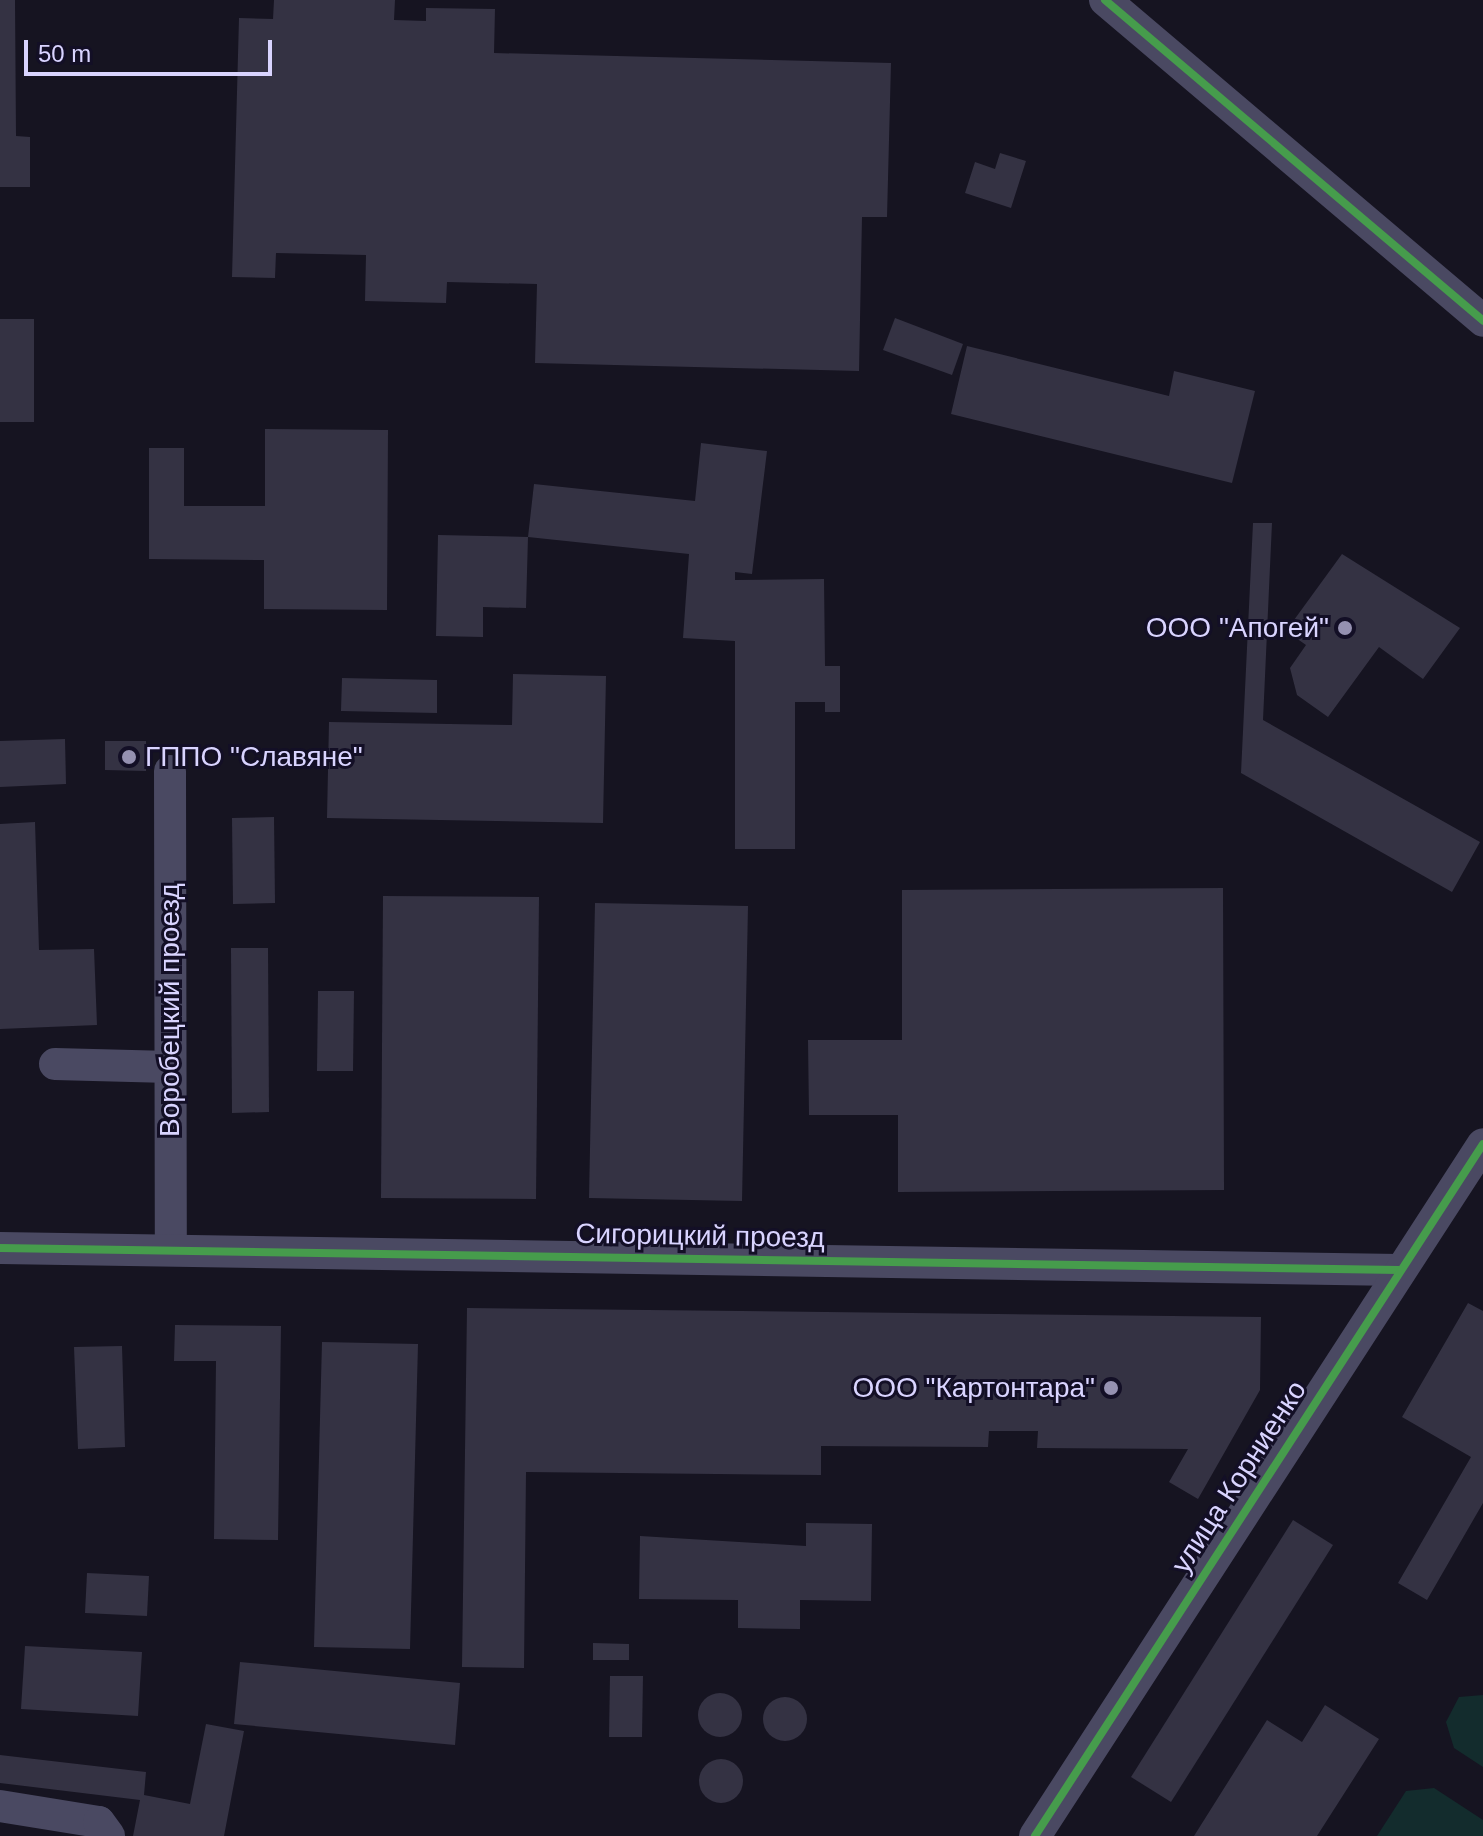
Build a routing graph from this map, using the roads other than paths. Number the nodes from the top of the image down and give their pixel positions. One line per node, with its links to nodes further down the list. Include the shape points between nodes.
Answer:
1 (1105, 0): 2 (street)
2 (1483, 321)
3 (170, 771): 5 (street, Воробецкий проезд)
4 (55, 1064): 5 (street)
5 (170, 1067): 8 (street, Воробецкий проезд)
6 (1483, 1144): 9 (street, улица Корниенко)
7 (0, 1248): 8 (street, Сигорицкий проезд)
8 (171, 1249): 9 (street, Сигорицкий проезд)
9 (1399, 1270): 12 (street, улица Корниенко)
10 (0, 1806): 11 (street, via 99,1822)
11 (109, 1836)
12 (1035, 1836)

